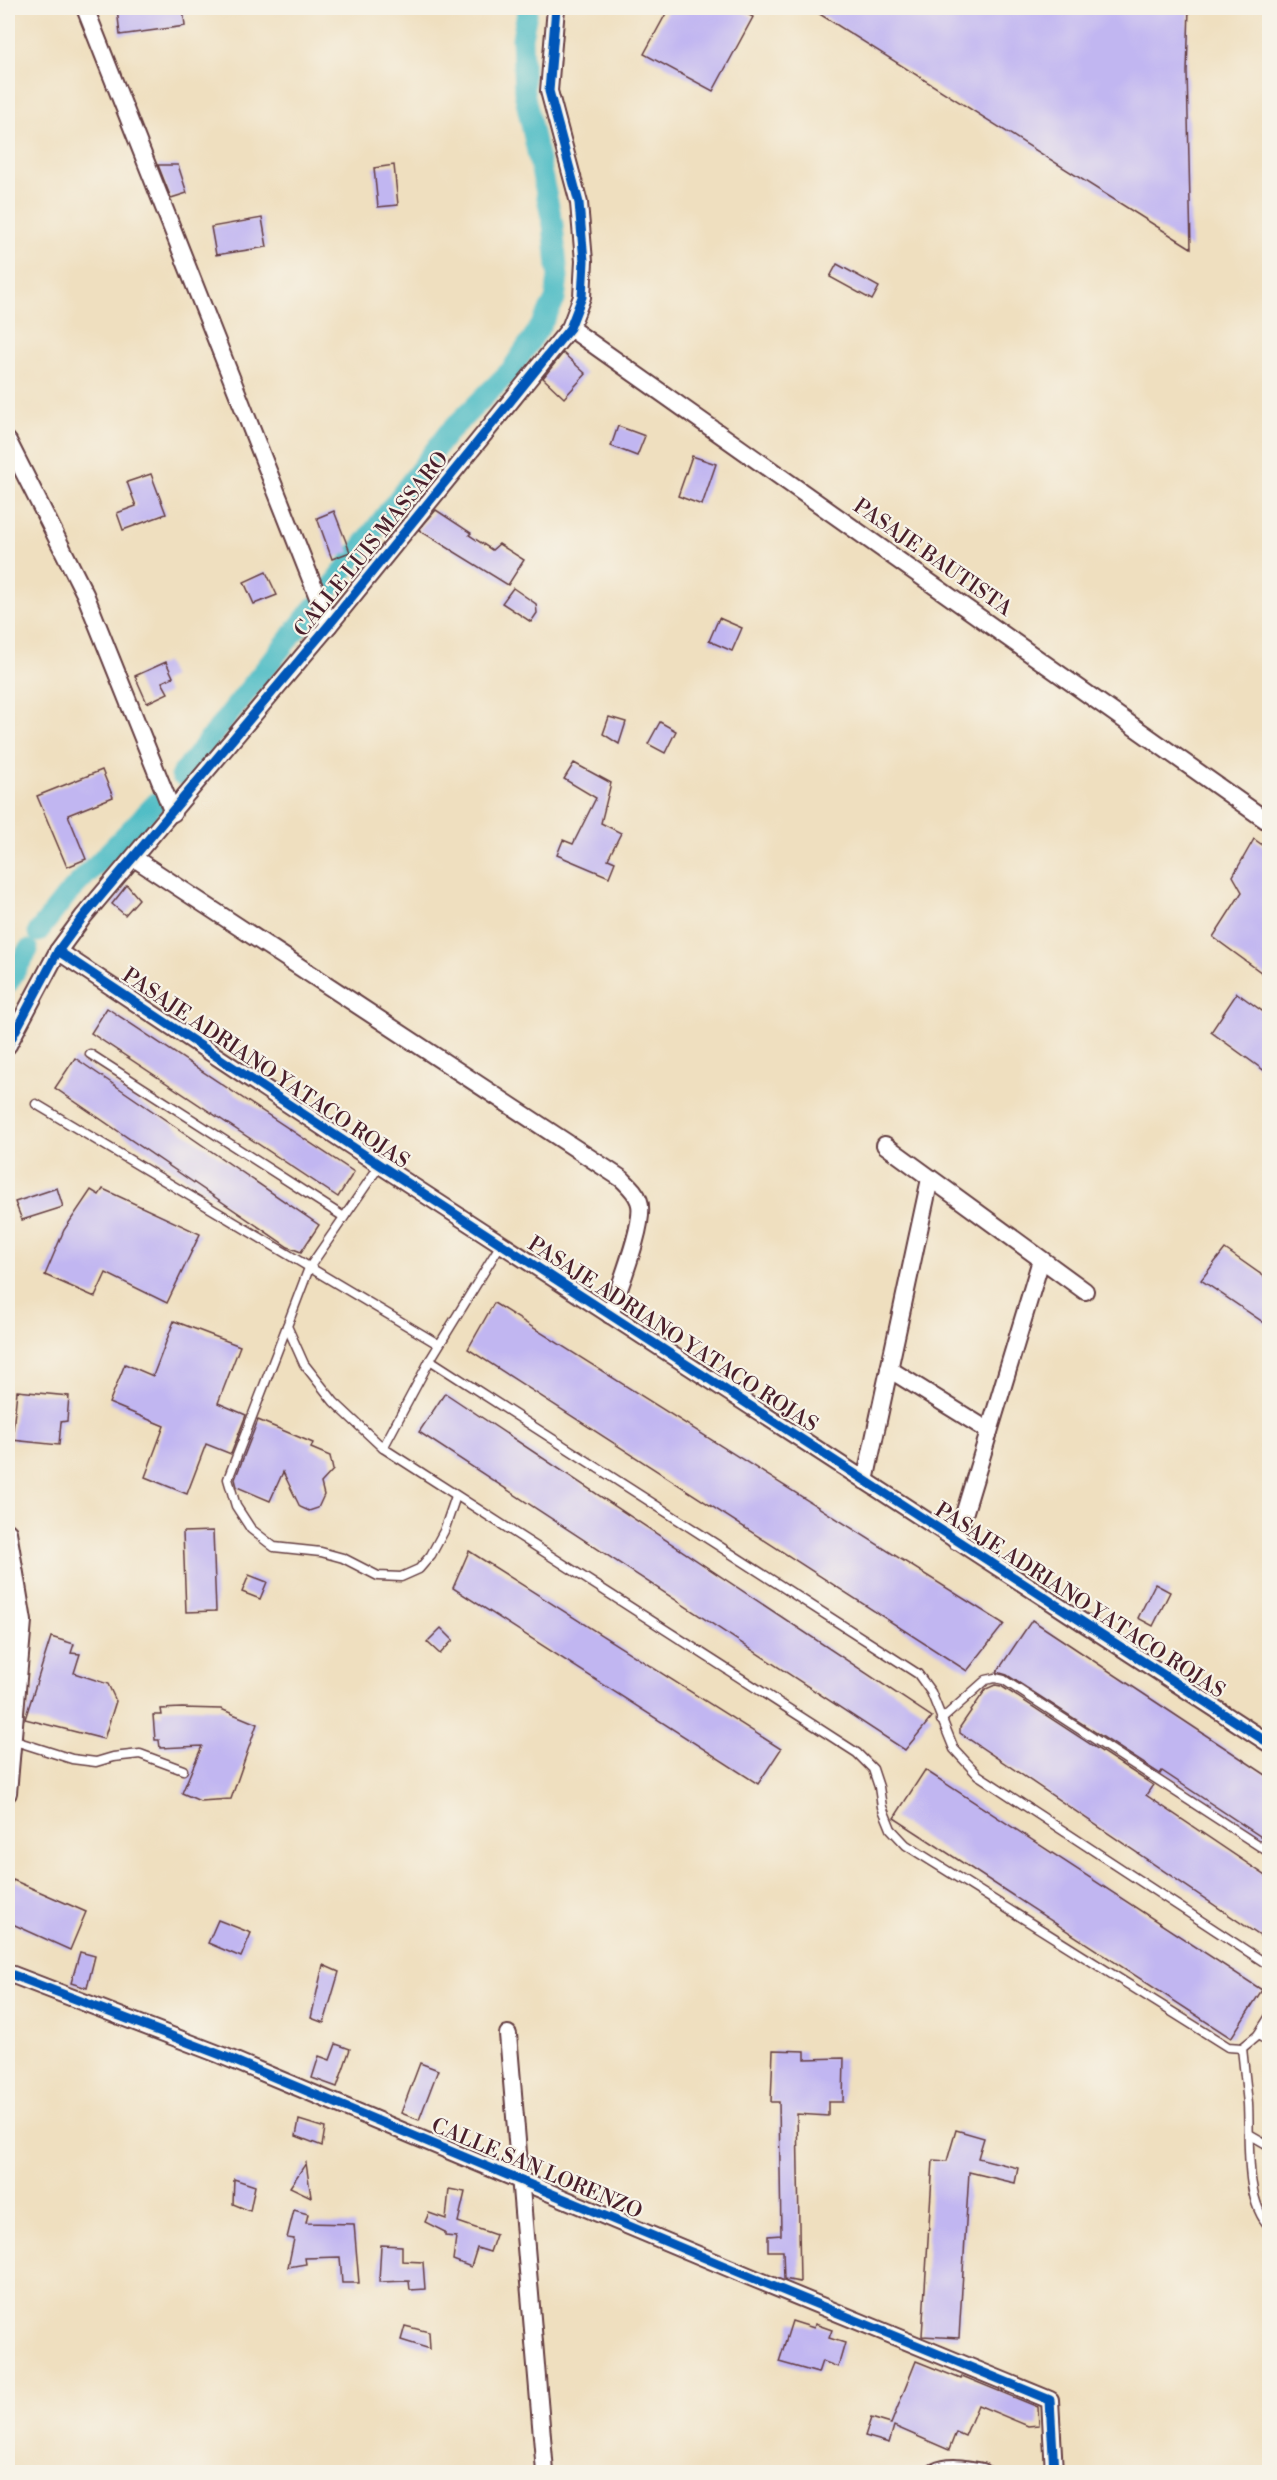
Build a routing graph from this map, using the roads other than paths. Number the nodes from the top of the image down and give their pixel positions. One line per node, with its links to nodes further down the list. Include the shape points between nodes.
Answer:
1 (85, 8): 5 (street)
2 (556, 8): 3 (street, CALLE LUIS MASSARO, via 549,91 579,203 584,261 582,297)
3 (570, 328): 5 (street, CALLE LUIS MASSARO); 7 (street, PASAJE BAUTISTA)
4 (8, 441): 6 (street, via 85,594)
5 (329, 625): 6 (street, CALLE LUIS MASSARO)
6 (172, 813): 8 (street, CALLE LUIS MASSARO)
7 (1269, 823)
8 (134, 858): 9 (street, CALLE LUIS MASSARO); 21 (street, via 622,1179 640,1203 641,1220)
9 (58, 951): 10 (street, CALLE LUIS MASSARO); 14 (street, PASAJE ADRIANO YATACO ROJAS)
10 (8, 1045)
11 (90, 1054): 16 (lane)
12 (36, 1104): 19 (lane)
13 (885, 1145): 15 (street)
14 (380, 1165): 16 (lane); 17 (street, PASAJE ADRIANO YATACO ROJAS)
15 (930, 1179): 18 (street); 25 (street)
16 (344, 1218): 19 (lane)
17 (501, 1244): 21 (street, PASAJE ADRIANO YATACO ROJAS); 23 (lane)
18 (1041, 1260): 20 (street); 26 (street)
19 (309, 1268): 22 (lane); 23 (lane)
20 (1085, 1291)
21 (610, 1315): 28 (street, PASAJE ADRIANO YATACO ROJAS)
22 (287, 1326): 27 (lane, via 304,1365 334,1402); 29 (lane, via 228,1479 236,1506 251,1529 274,1547 321,1552 378,1575 401,1577 418,1569 431,1555)
23 (438, 1344): 24 (lane)
24 (430, 1360): 27 (lane); 34 (lane, via 918,1674 931,1692)
25 (889, 1369): 26 (street); 28 (street)
26 (989, 1431): 31 (street)
27 (383, 1448): 29 (lane)
28 (864, 1481): 31 (street, PASAJE ADRIANO YATACO ROJAS)
29 (456, 1496): 46 (lane, via 857,1753 873,1769 891,1829 906,1845 1228,2048)
30 (8, 1532): 33 (street)
31 (956, 1541): 36 (street, PASAJE ADRIANO YATACO ROJAS)
32 (8, 1606): 33 (street)
33 (23, 1621): 35 (street)
34 (941, 1720): 39 (lane, via 986,1680 1004,1680); 40 (lane, via 954,1749 978,1775)
35 (12, 1740): 37 (lane, via 72,1760 96,1762 140,1754); 38 (street)
36 (1269, 1744)
37 (183, 1770)
38 (8, 1793)
39 (1269, 1853)
40 (1269, 1966)
41 (8, 1973): 49 (street, CALLE SAN LORENZO, via 221,2055)
42 (1269, 2016): 44 (lane)
43 (508, 2034): 49 (street)
44 (1258, 2035): 45 (lane); 46 (lane)
45 (1269, 2042)
46 (1242, 2048): 47 (lane)
47 (1249, 2134): 48 (lane); 50 (lane, via 1256,2204)
48 (1269, 2146)
49 (522, 2182): 51 (street); 54 (street, CALLE SAN LORENZO, via 1050,2400)
50 (1269, 2227)
51 (545, 2472)
52 (935, 2472): 53 (street, via 961,2468)
53 (983, 2472)
54 (1054, 2472)

